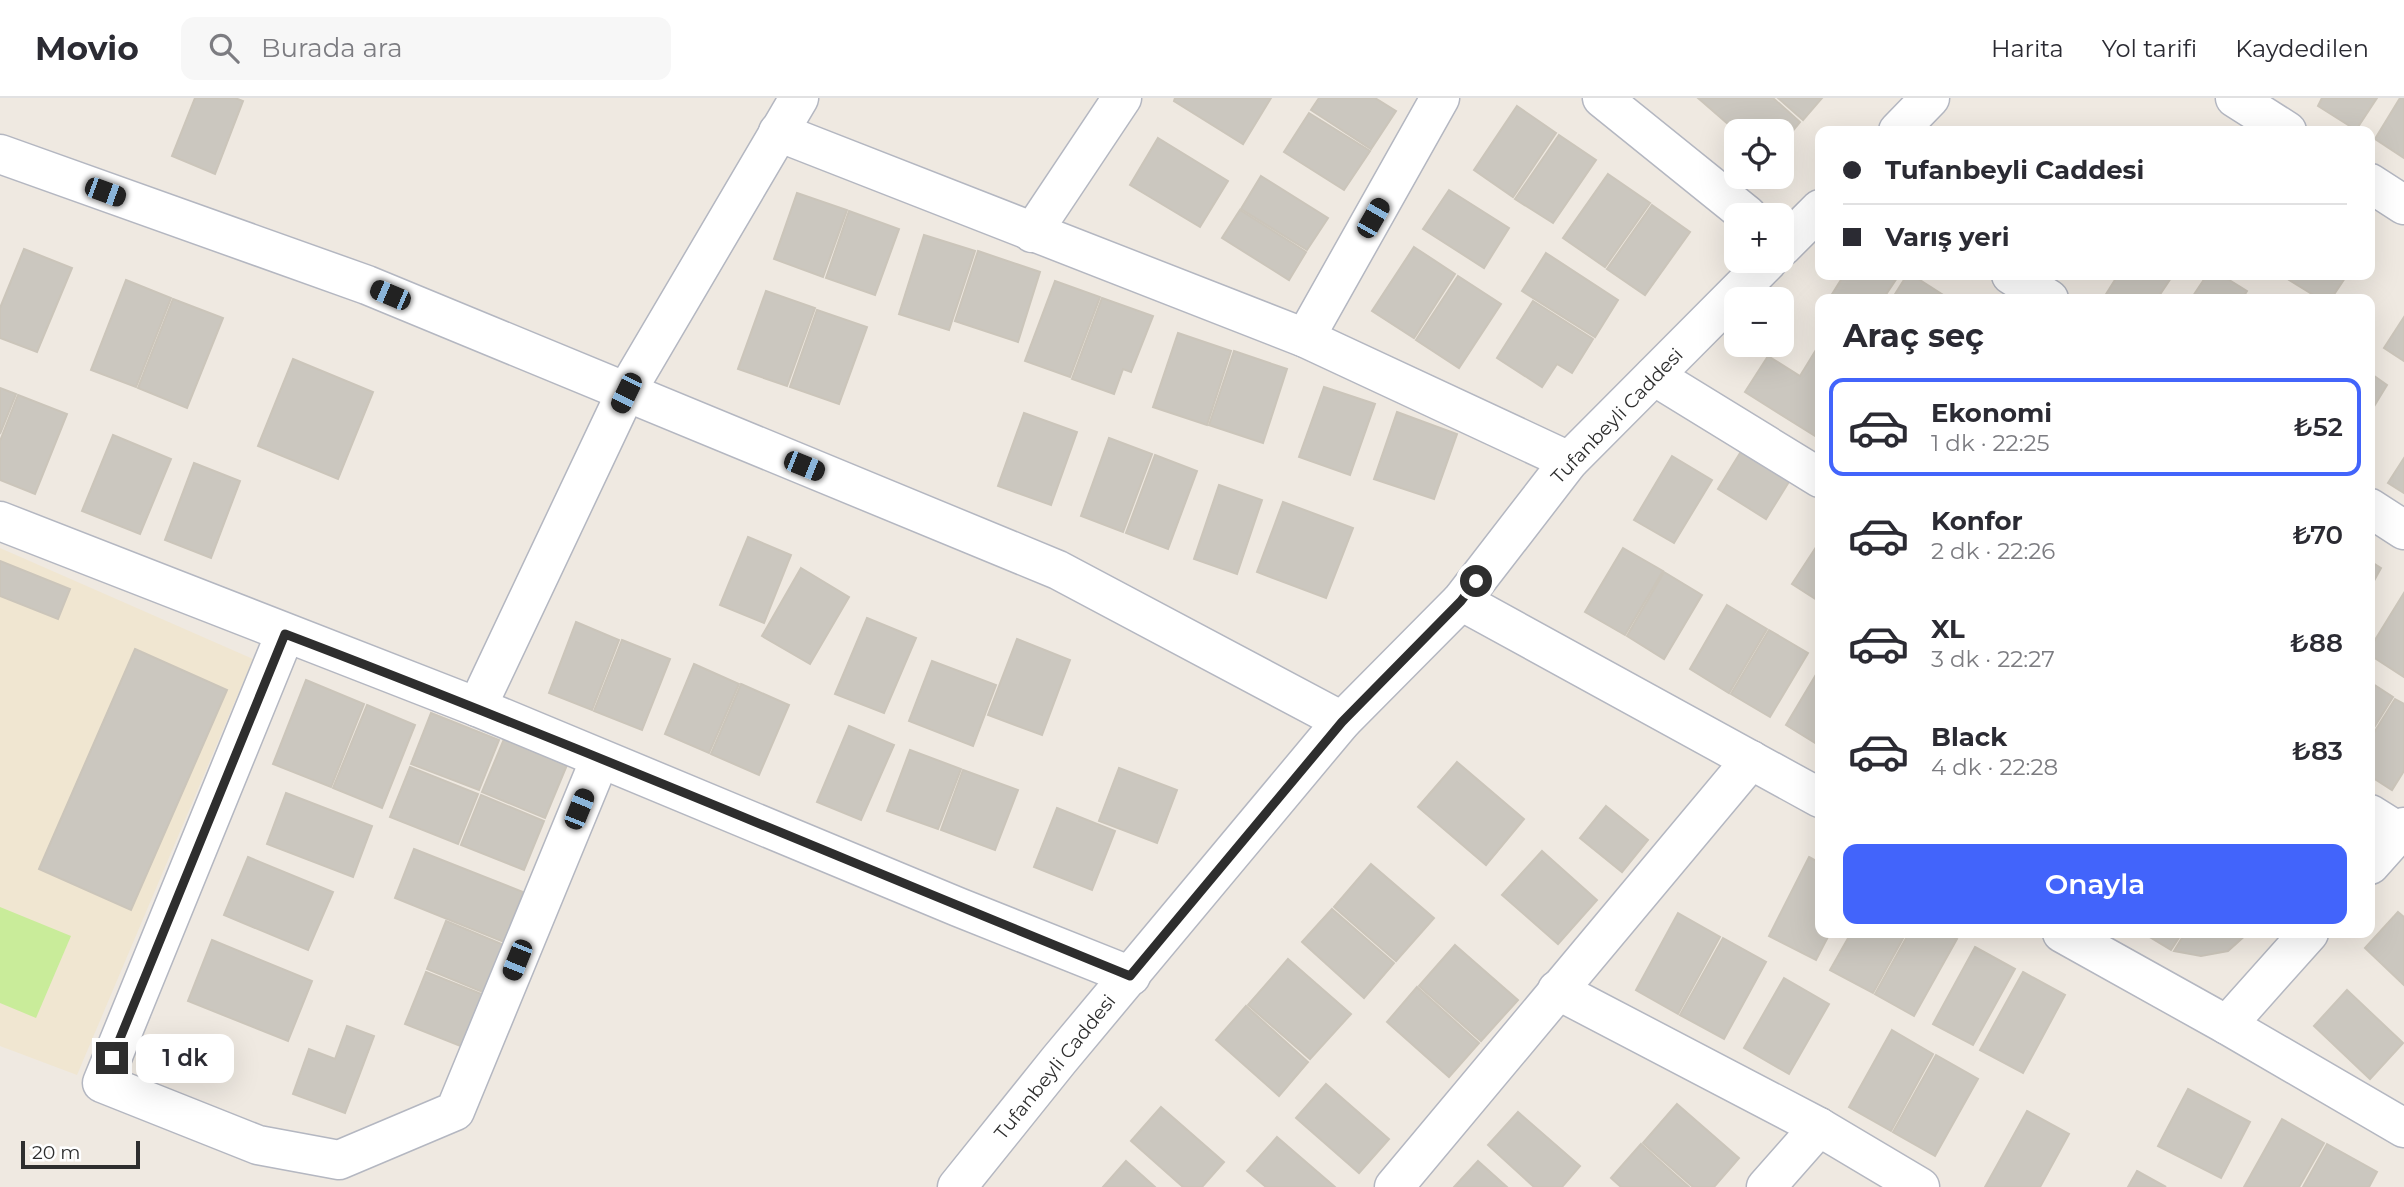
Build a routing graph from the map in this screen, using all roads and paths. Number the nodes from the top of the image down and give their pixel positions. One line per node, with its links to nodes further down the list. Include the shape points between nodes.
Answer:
1 (799, 98): 9 (street)
2 (1122, 98): 15 (street)
3 (1440, 98): 20 (street)
4 (1602, 98): 12 (street)
5 (1930, 98): 7 (street)
6 (2235, 98): 8 (street)
7 (1903, 126)
8 (2279, 126)
9 (778, 132): 15 (street); 22 (street)
10 (0, 155): 22 (street, via 367,285)
11 (2375, 186): 13 (street)
12 (1732, 203)
13 (2404, 205)
14 (1815, 214): 16 (street, Tufanbeyli Caddesi)
15 (1032, 233): 20 (street)
16 (1794, 234)
17 (1755, 273): 21 (street, Tufanbeyli Caddesi)
18 (2019, 280): 19 (street)
19 (2041, 294)
20 (1305, 338): 23 (street)
21 (1654, 376): 23 (street, Tufanbeyli Caddesi); 24 (street)
22 (626, 393): 30 (street); 31 (street, via 1058,570)
23 (1569, 461): 28 (street, Tufanbeyli Caddesi)
24 (1815, 475)
25 (2375, 511): 27 (street)
26 (0, 521): 29 (street)
27 (2404, 530)
28 (1461, 601): 31 (street, Tufanbeyli Caddesi); 33 (street)
29 (285, 634): 30 (street); 32 (street, via 102,1083 258,1145 338,1160 455,1111)
30 (477, 707): 32 (street)
31 (1342, 722): 39 (street, Tufanbeyli Caddesi)
32 (600, 759): 39 (street)
33 (1751, 760): 34 (street); 40 (street)
34 (1815, 795)
35 (2391, 825): 36 (street)
36 (2375, 855)
37 (2071, 938): 41 (street)
38 (2305, 938): 41 (street)
39 (1130, 976): 44 (street, Tufanbeyli Caddesi)
40 (1557, 990): 42 (street); 45 (street)
41 (2227, 1025): 43 (street)
42 (1819, 1127): 46 (street); 47 (street)
43 (2404, 1128)
44 (957, 1187)
45 (1394, 1187)
46 (1766, 1187)
47 (1920, 1187)

